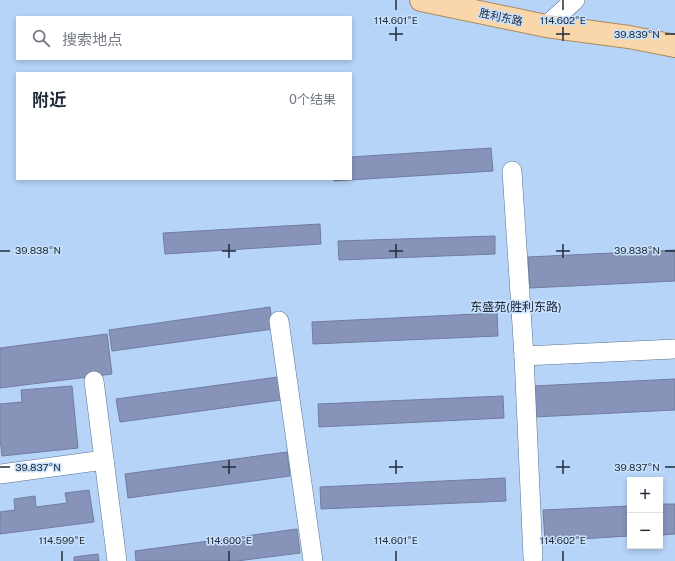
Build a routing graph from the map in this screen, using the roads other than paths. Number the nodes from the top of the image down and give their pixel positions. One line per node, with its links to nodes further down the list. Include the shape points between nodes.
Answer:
1 (421, 0): 3 (main road, 胜利东路)
2 (576, 0): 3 (street)
3 (546, 26): 4 (main road, 胜利东路)
4 (675, 46)
5 (512, 171): 8 (street)
6 (279, 321): 14 (street)
7 (675, 349): 8 (street)
8 (524, 356): 12 (street)
9 (94, 381): 10 (street)
10 (104, 460): 11 (street); 13 (street)
11 (0, 474)
12 (533, 557)
13 (117, 561)
14 (313, 561)

